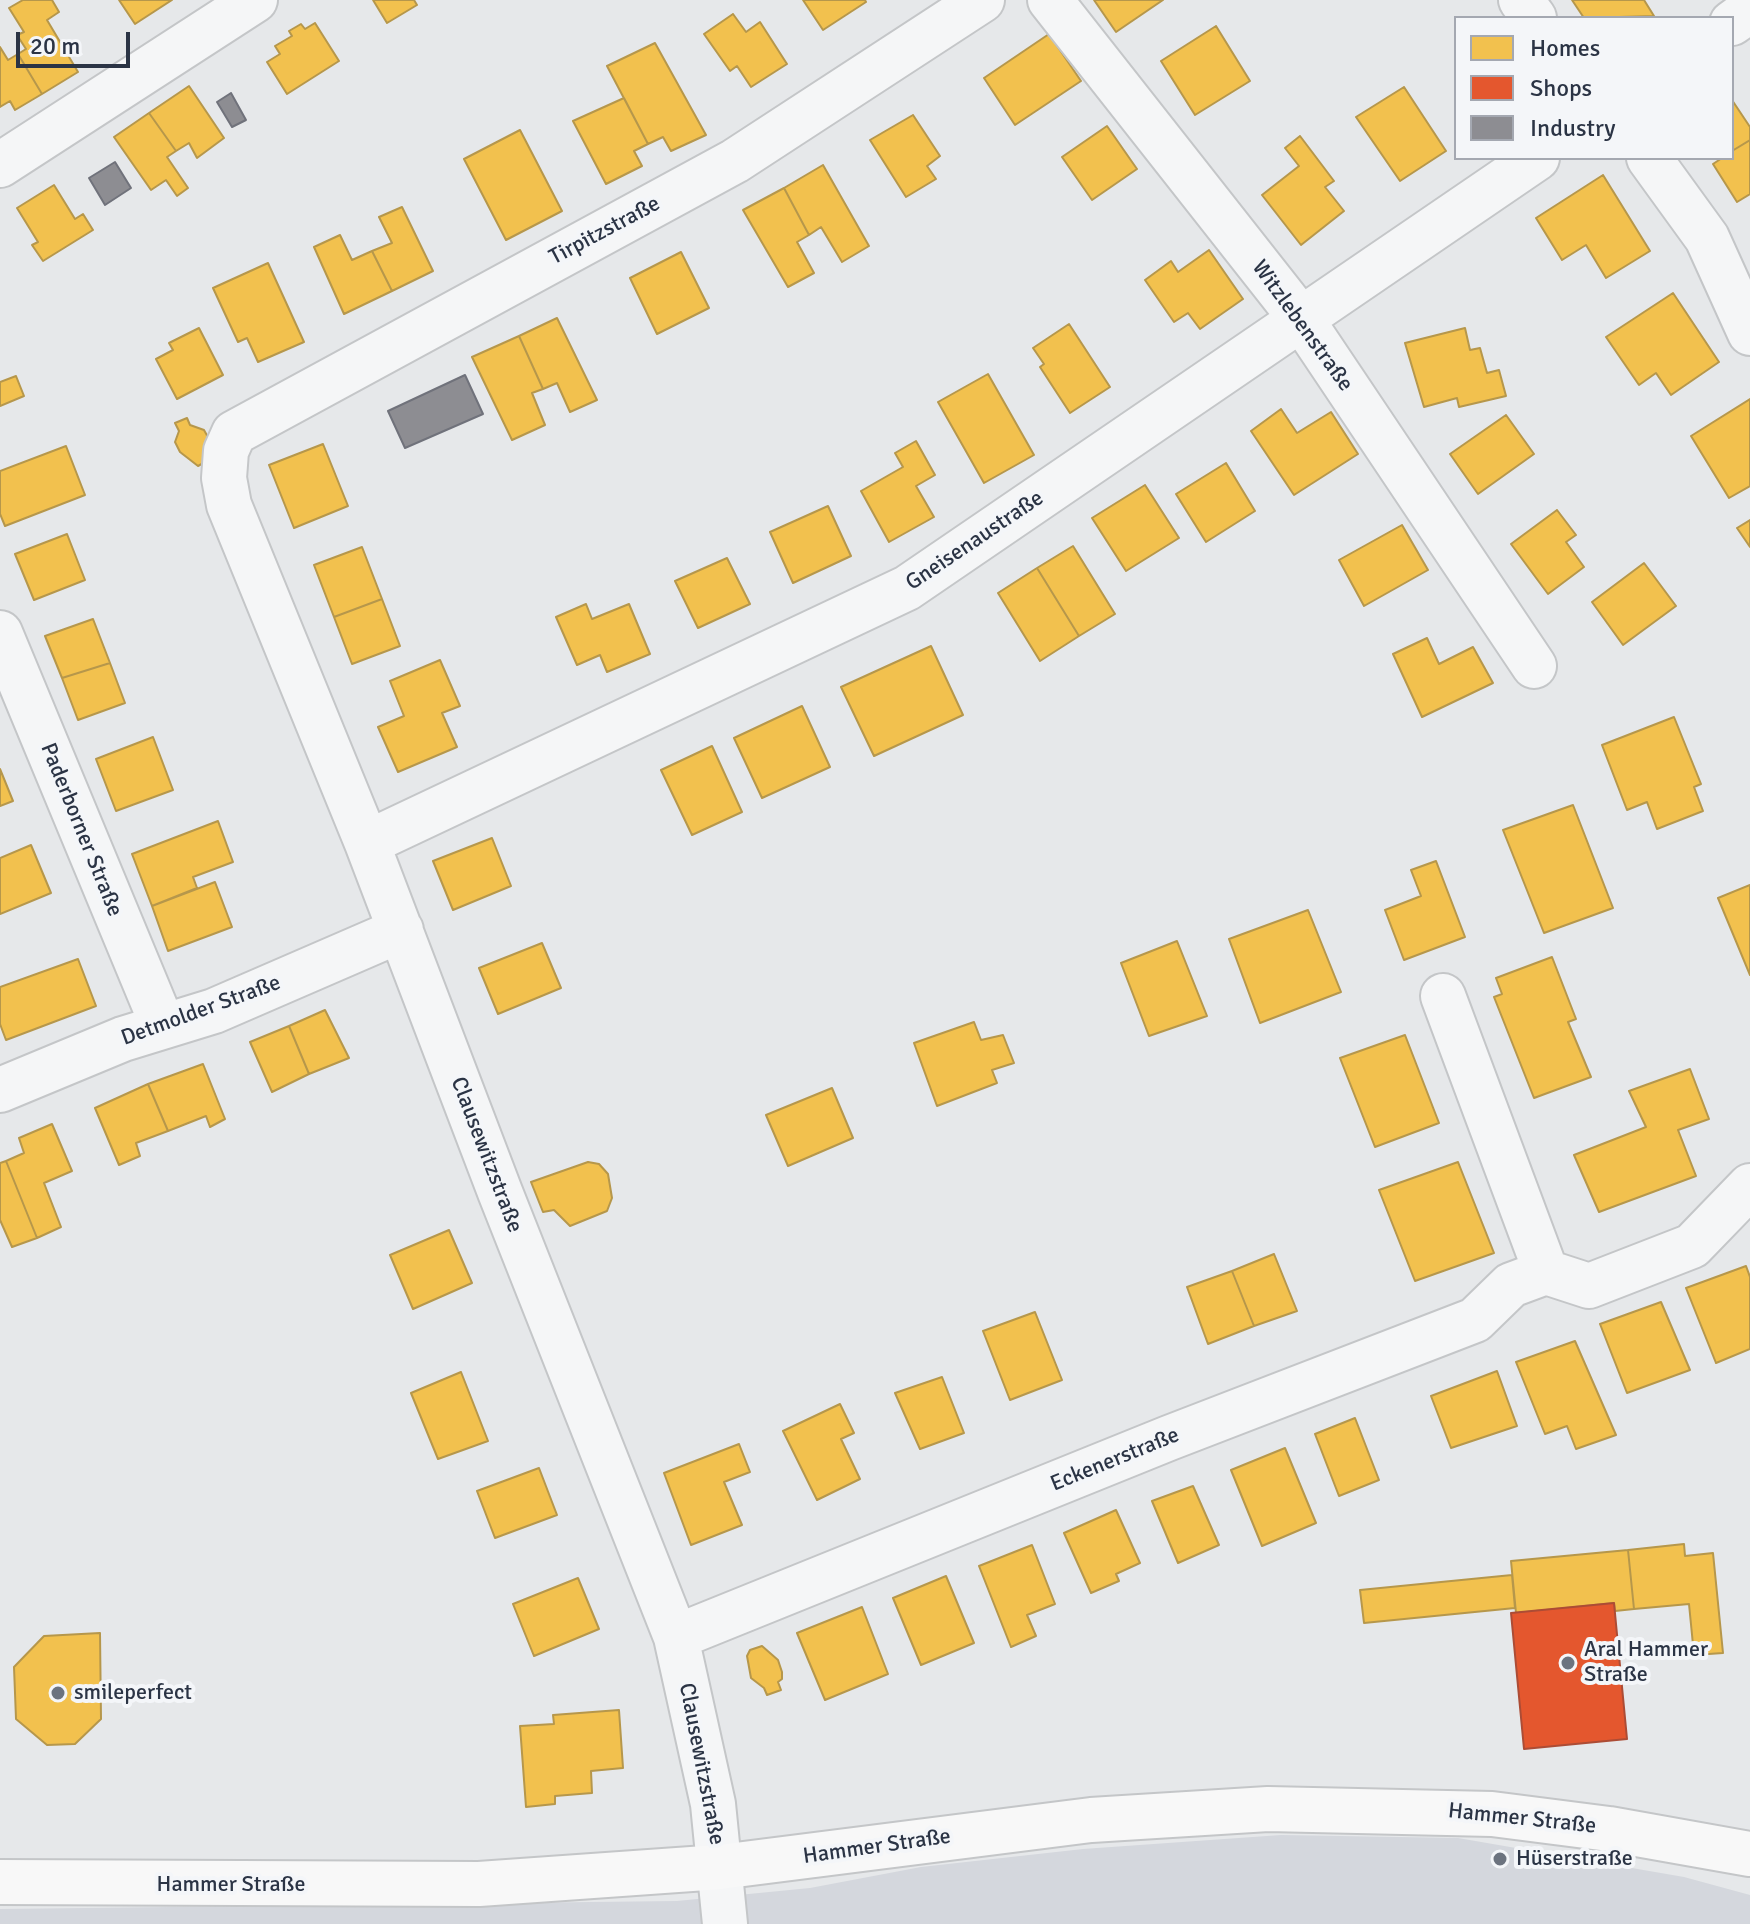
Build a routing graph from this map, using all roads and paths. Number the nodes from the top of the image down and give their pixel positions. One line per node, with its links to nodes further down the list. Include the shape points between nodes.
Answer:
1 (255, 0): 6 (street)
2 (982, 0): 9 (street, Tirpitzstraße, via 735,161 234,433)
3 (1050, 0): 7 (street, Witzlebenstraße)
4 (1534, 160): 7 (street, Gneisenaustraße)
5 (1650, 160): 8 (street, via 1707,238)
6 (0, 165)
7 (1302, 320): 11 (street, Witzlebenstraße); 13 (street, Gneisenaustraße, via 907,588)
8 (1750, 333)
9 (226, 451): 13 (street, Clausewitzstraße, via 229,505)
10 (0, 633): 12 (street, Paderborner Straße)
11 (1534, 666)
12 (10, 689): 16 (street, Paderborner Straße)
13 (367, 843): 14 (street, Clausewitzstraße)
14 (401, 930): 16 (street, Detmolder Straße, via 214,1011); 20 (street, Clausewitzstraße)
15 (1443, 996): 19 (street)
16 (163, 1026): 17 (street, Detmolder Straße)
17 (0, 1090)
18 (1750, 1186): 19 (street, via 1692,1246 1589,1286)
19 (1546, 1272): 20 (street, Eckenerstraße, via 1511,1285 1475,1320)
20 (676, 1637): 22 (street, Clausewitzstraße, via 713,1804)
21 (1750, 1854): 22 (main road, Hammer Straße, via 1492,1814 1329,1808 1091,1820)
22 (720, 1867): 23 (main road, Hammer Straße, via 479,1884); 24 (street)
23 (0, 1882)
24 (725, 1924)

